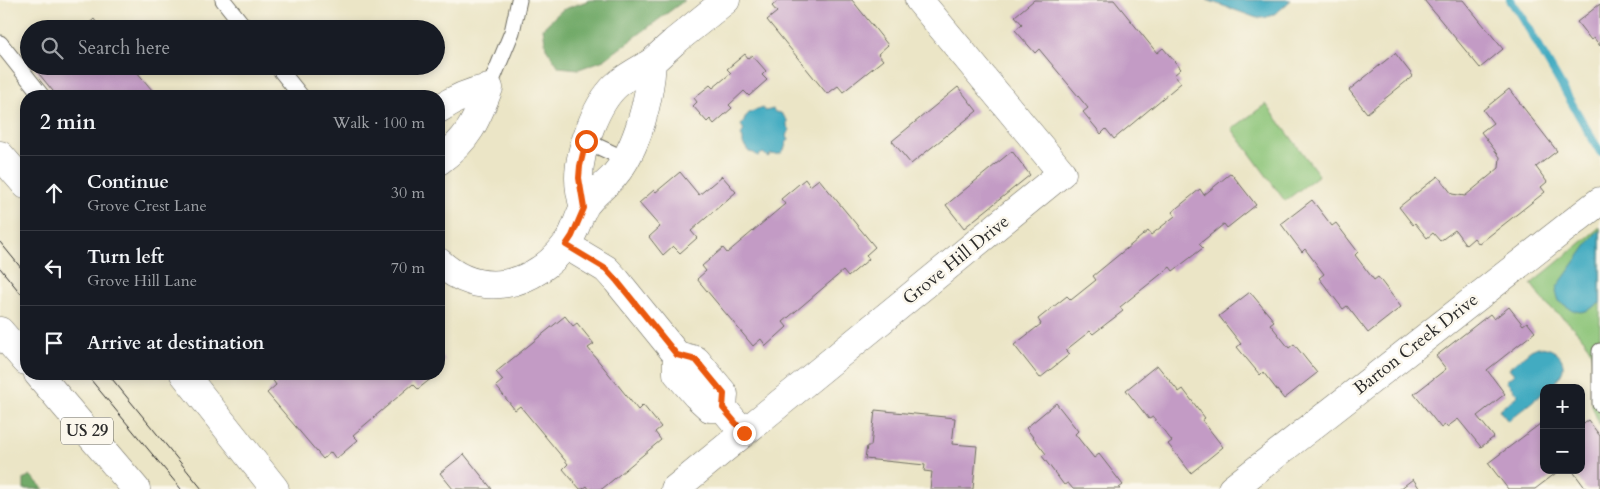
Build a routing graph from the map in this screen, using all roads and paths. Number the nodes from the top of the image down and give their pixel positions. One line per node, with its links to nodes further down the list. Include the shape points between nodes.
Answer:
1 (223, 0): 5 (lane)
2 (520, 0): 11 (lane, via 512,32)
3 (726, 0): 7 (street)
4 (919, 0): 30 (street, Grove Hill Drive, via 1062,173)
5 (239, 20)
6 (0, 43): 8 (lane)
7 (652, 62): 15 (street, via 612,89 600,107); 18 (street, via 646,103)
8 (20, 69)
9 (25, 75): 12 (lane)
10 (284, 75): 13 (lane)
11 (489, 88): 14 (street, via 470,92); 17 (street, via 464,139)
12 (37, 90)
13 (296, 90)
14 (445, 105)
15 (586, 141): 18 (lane); 21 (street, via 579,178)
16 (0, 155): 19 (street)
17 (445, 156)
18 (625, 159): 21 (street, via 615,175)
19 (20, 179)
20 (1600, 201): 34 (street, Barton Creek Drive)
21 (584, 208): 22 (street)
22 (566, 245): 23 (street, via 542,269 506,283 466,280); 30 (street, via 606,269 677,355 696,360 724,394 723,408)
23 (445, 267)
24 (0, 331): 26 (street)
25 (1600, 351): 29 (lane)
26 (20, 354)
27 (43, 380): 31 (street, US 29)
28 (195, 381): 32 (street)
29 (1600, 404)
30 (744, 433): 33 (street, Grove Hill Drive)
31 (136, 489)
32 (275, 489)
33 (676, 489)
34 (1232, 489)

